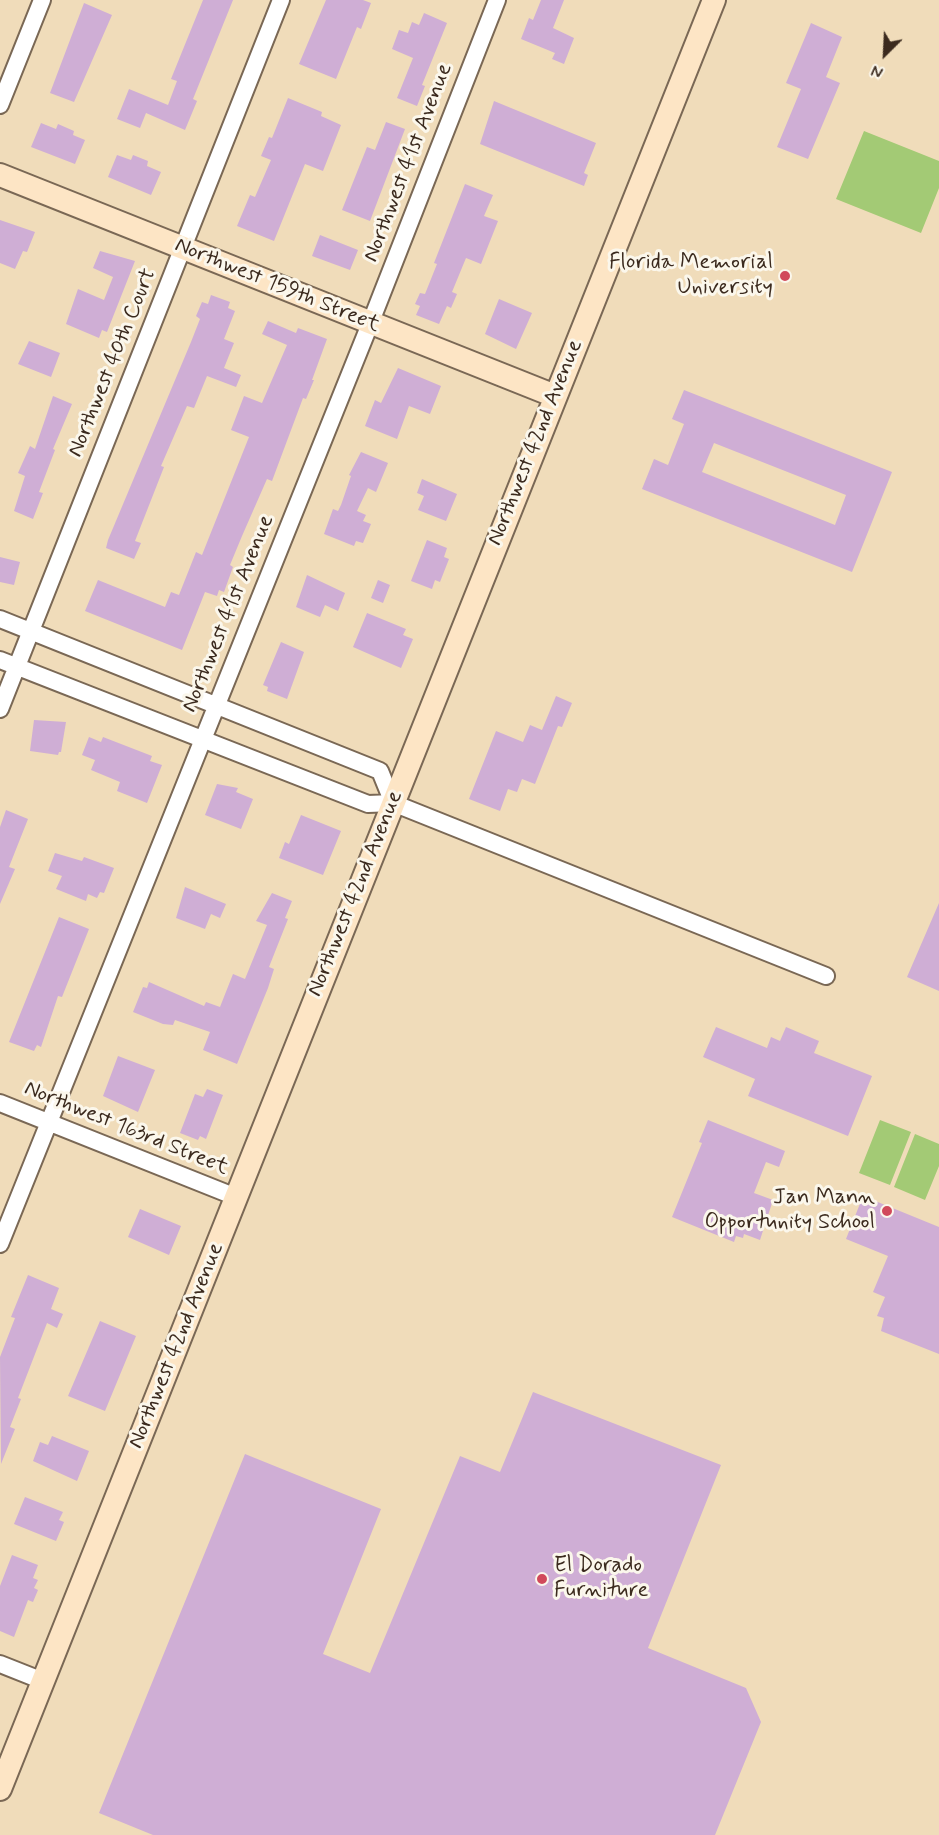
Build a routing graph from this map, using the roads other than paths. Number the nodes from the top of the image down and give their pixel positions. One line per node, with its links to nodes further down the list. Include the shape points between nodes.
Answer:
1 (42, 0): 5 (street)
2 (281, 0): 7 (street, Northwest 40th Court)
3 (496, 0): 8 (street, Northwest 41st Avenue)
4 (714, 0): 9 (street, Northwest 42nd Avenue)
5 (0, 105)
6 (0, 175): 7 (street, Northwest 159th Street)
7 (184, 249): 8 (street, Northwest 159th Street); 11 (street, Northwest 40th Court)
8 (370, 324): 9 (street, Northwest 159th Street); 14 (street, Northwest 41st Avenue)
9 (555, 396): 17 (street, Northwest 42nd Avenue)
10 (0, 619): 11 (street)
11 (30, 631): 13 (street, Northwest 40th Court); 14 (street)
12 (0, 660): 13 (street)
13 (16, 667): 15 (street, Northwest 40th Court); 16 (street)
14 (216, 706): 16 (street, Northwest 41st Avenue); 17 (street, via 380,771)
15 (0, 709)
16 (202, 740): 17 (street, via 368,804); 20 (street, Northwest 41st Avenue)
17 (393, 803): 18 (street); 21 (street, Northwest 42nd Avenue)
18 (826, 976)
19 (0, 1103): 20 (street, Northwest 163rd Street)
20 (48, 1122): 21 (street, Northwest 163rd Street); 22 (street, Northwest 41st Avenue)
21 (236, 1197): 24 (street, Northwest 42nd Avenue)
22 (0, 1244)
23 (0, 1664): 24 (street)
24 (43, 1681): 25 (street, Northwest 42nd Avenue)
25 (0, 1789)

